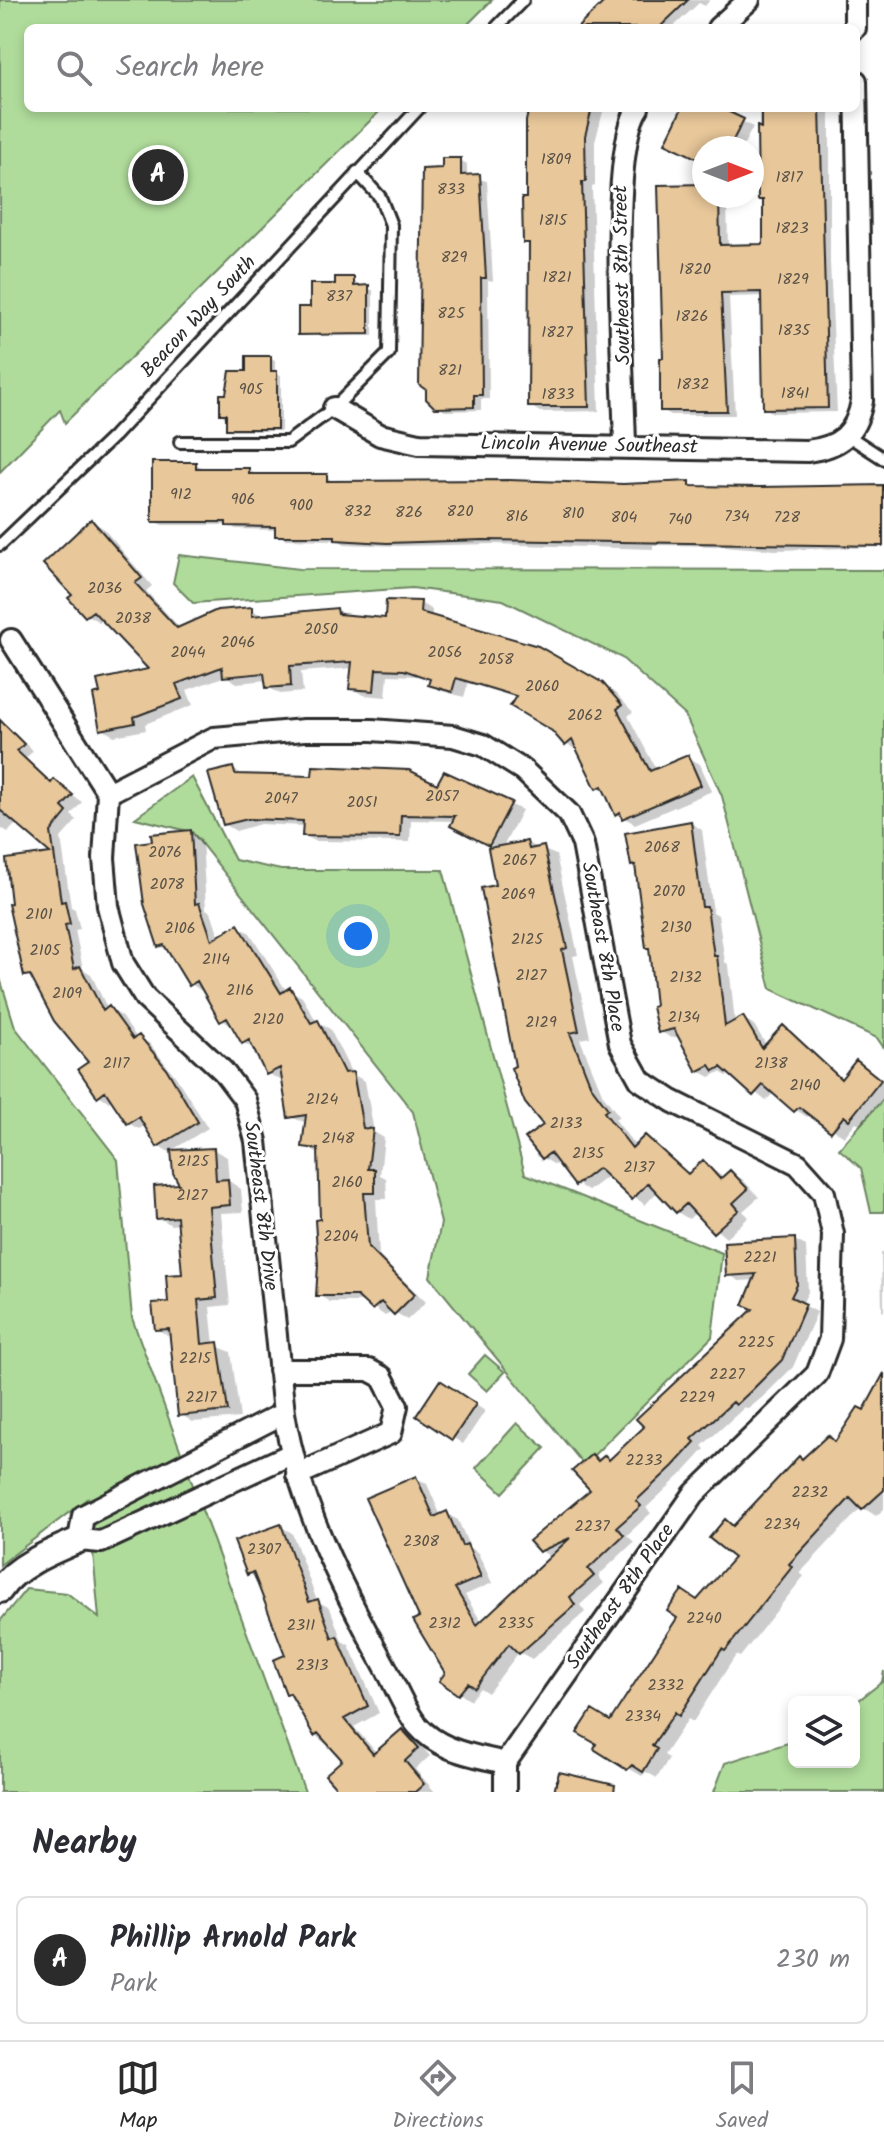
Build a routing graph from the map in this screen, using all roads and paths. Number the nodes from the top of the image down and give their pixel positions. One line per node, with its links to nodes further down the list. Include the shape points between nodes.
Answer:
1 (523, 0): 4 (lane)
2 (749, 0): 5 (street)
3 (855, 0): 6 (street)
4 (500, 24)
5 (722, 24)
6 (855, 24)
7 (415, 112): 10 (lane, Beacon Way South)
8 (635, 112): 14 (street, Southeast 8th Street, via 629,121 621,184)
9 (857, 112): 12 (street, via 862,401 858,421)
10 (357, 172): 11 (lane, via 380,197 391,225 389,353); 16 (lane, Beacon Way South, via 114,436)
11 (334, 408): 13 (lane, via 288,442); 14 (street, Lincoln Avenue Southeast, via 380,435 419,444)
12 (847, 435): 14 (street, Lincoln Avenue Southeast, via 831,448 807,451); 15 (lane)
13 (180, 442)
14 (625, 446)
15 (884, 459)
16 (0, 545)
17 (11, 640): 18 (street)
18 (108, 793): 19 (street, Southeast 8th Drive, via 108,906 123,963 145,998 223,1071 245,1100 256,1141); 25 (street, Southeast 8th Place, via 214,738 372,730 453,736 483,745 523,770 574,824 583,844 620,1044 640,1080 798,1164 824,1193 833,1234 830,1339 817,1374 694,1494)
19 (279, 1370): 20 (street, Southeast 8th Drive); 22 (street, via 369,1370 382,1377 397,1406 391,1433)
20 (284, 1413): 21 (street, Southeast 8th Drive); 23 (street, via 83,1516)
21 (291, 1454): 22 (street, Southeast 8th Drive); 23 (street, via 101,1542)
22 (297, 1475): 25 (street, Southeast 8th Drive, via 307,1508 366,1632 417,1725 449,1749)
23 (79, 1540): 24 (street, via 6,1580)
24 (0, 1590)
25 (505, 1763): 26 (street)
26 (505, 1792)

